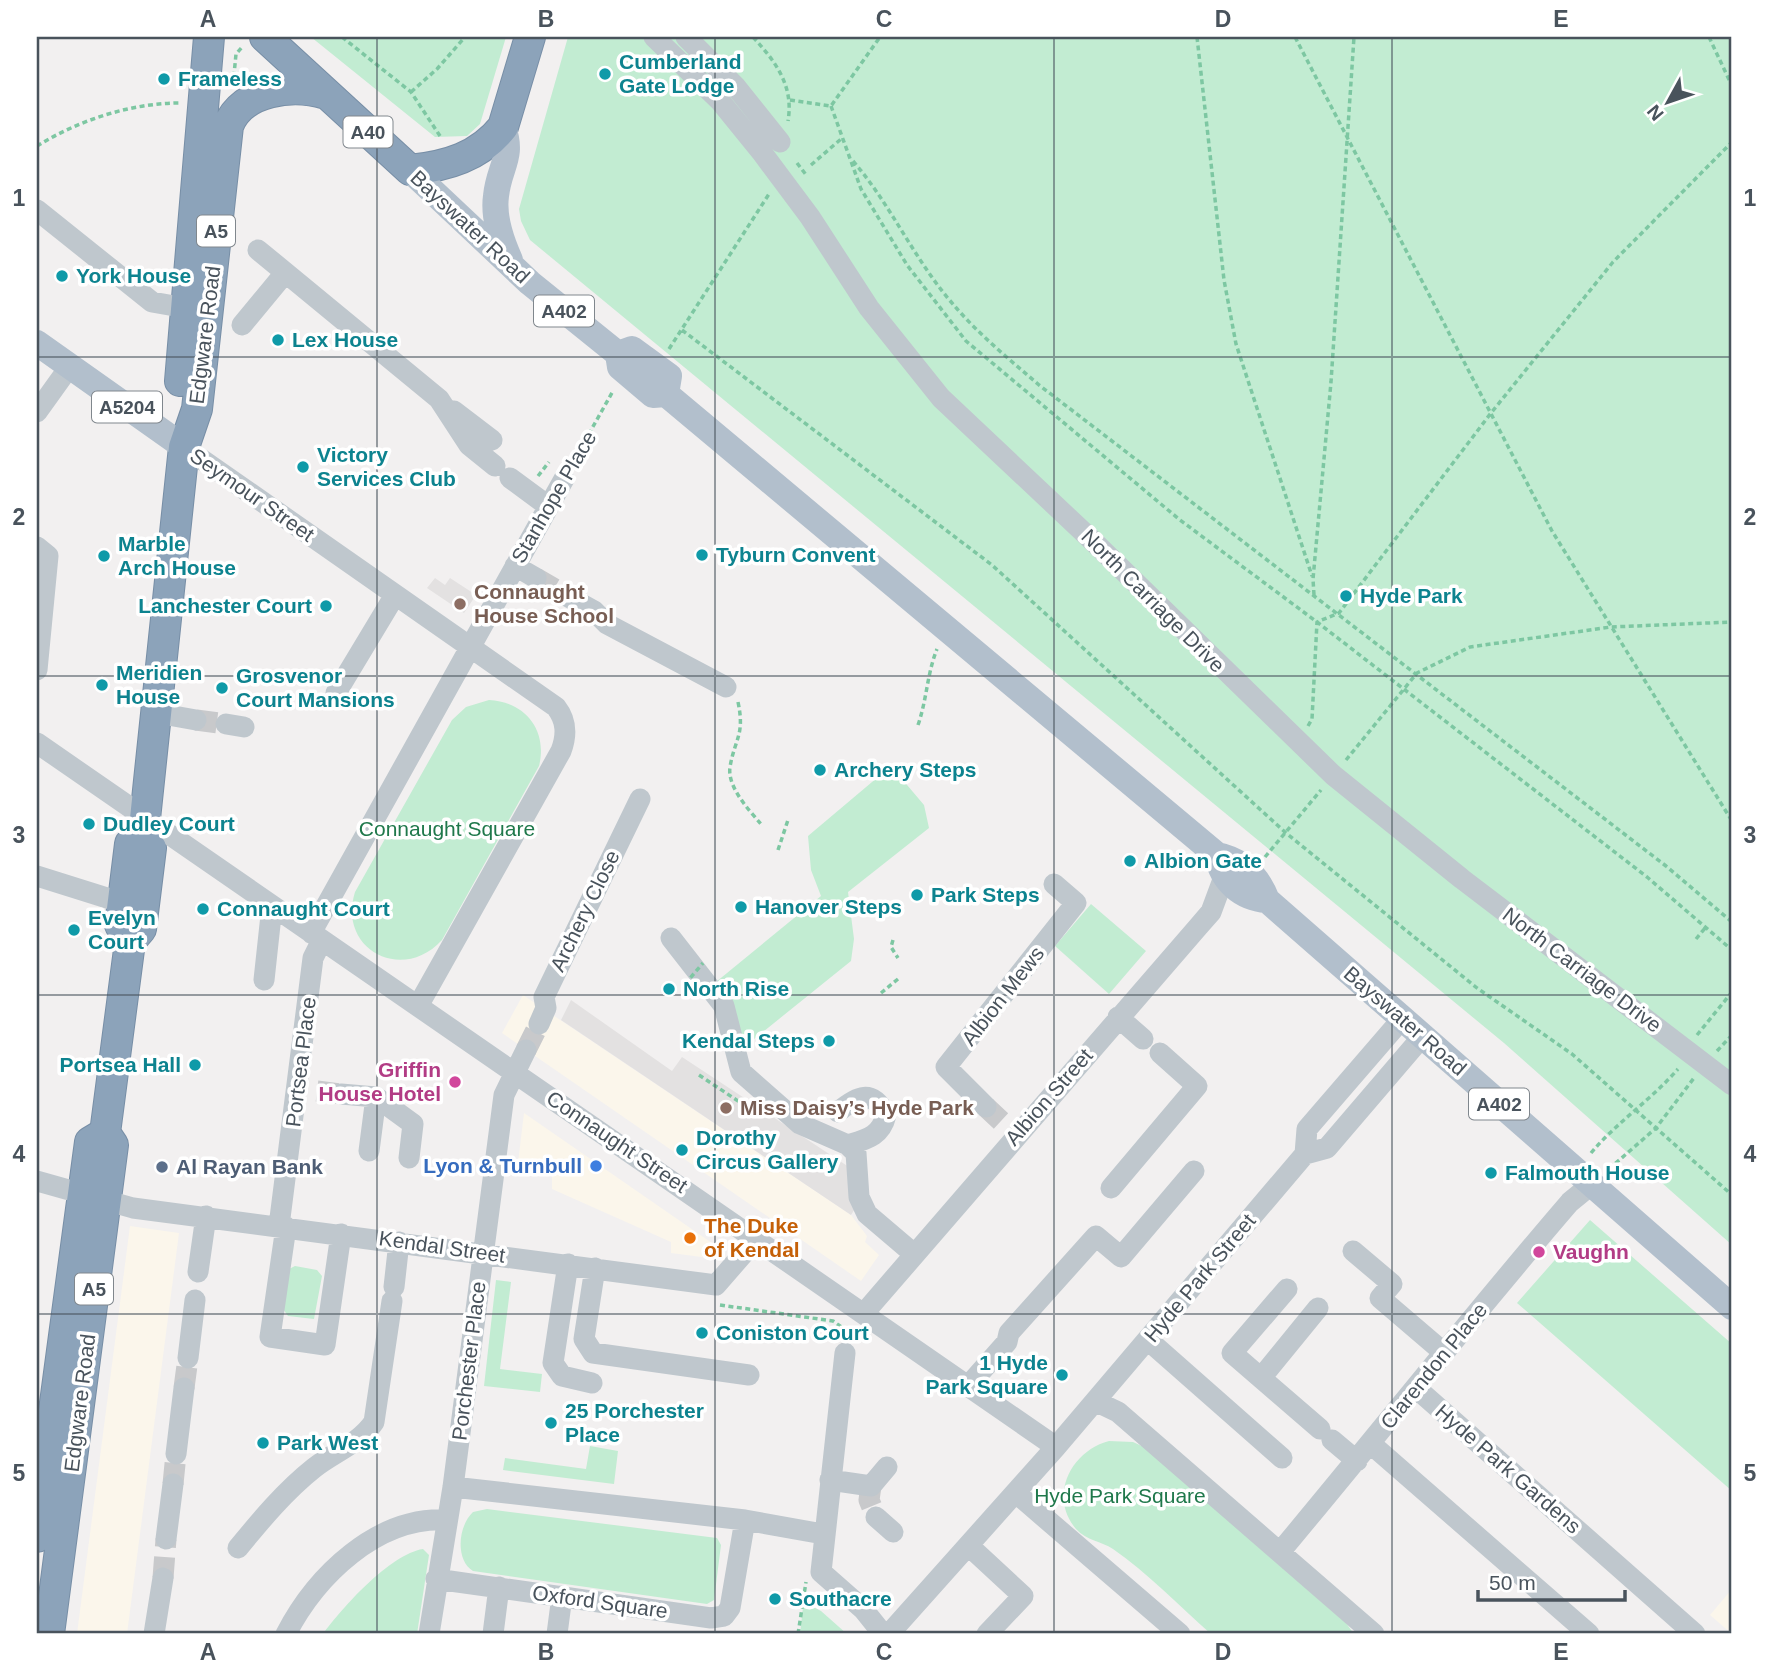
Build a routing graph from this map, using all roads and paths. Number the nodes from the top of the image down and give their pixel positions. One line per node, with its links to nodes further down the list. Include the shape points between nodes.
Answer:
1 (209, 37): 19 (highway, Edgware Road / A5)
2 (265, 37): 18 (highway, Bayswater Road / A40)
3 (342, 37): 17 (path)
4 (465, 37): 17 (path)
5 (530, 37): 21 (highway)
6 (686, 37): 24 (street, via 736,87)
7 (753, 37): 20 (path, via 786,80 790,100)
8 (880, 37): 20 (path)
9 (1197, 37): 56 (path, via 1222,268 1236,344)
10 (1295, 37): 22 (path)
11 (1354, 37): 22 (path)
12 (1709, 37): 15 (path)
13 (656, 39): 75 (street, North Carriage Drive, via 720,101 763,154 869,308 941,398)
14 (236, 54): 16 (path, via 232,84)
15 (1732, 86)
16 (238, 91)
17 (411, 92): 27 (path)
18 (326, 94): 30 (highway, Bayswater Road / A40); 48 (highway, Edgware Road / A5, via 280,90 247,103 229,122 197,409)
19 (203, 102): 26 (path, via 151,103 90,120); 37 (highway, Edgware Road / A5)
20 (831, 106): 23 (path)
21 (503, 127): 30 (highway, A40, via 467,157); 35 (main road, A402, via 510,146 495,214)
22 (1347, 137): 46 (path); 56 (path)
23 (842, 139): 28 (path); 29 (path)
24 (780, 142): 31 (path)
25 (1732, 142): 46 (path, via 1613,262)
26 (37, 146)
27 (449, 149)
28 (852, 159): 59 (path, via 951,303 992,344); 61 (path, via 861,189 907,265 966,341 1180,520)
29 (811, 165)
30 (411, 170): 35 (main road, Bayswater Road / A402)
31 (811, 182)
32 (772, 187): 39 (path)
33 (37, 210): 37 (street, via 152,302)
34 (258, 250): 36 (street)
35 (512, 265): 64 (main road, Bayswater Road / A402, via 618,354 632,349 669,376 660,395)
36 (285, 273): 38 (street, via 265,310); 44 (street)
37 (186, 308): 48 (highway, Edgware Road / A5, via 177,407)
38 (242, 325)
39 (682, 330): 41 (path); 83 (path, via 992,565)
40 (37, 343): 42 (main road, Seymour Street / A5204)
41 (667, 351)
42 (70, 366): 45 (street); 48 (main road, Seymour Street / A5204)
43 (618, 384): 51 (path, Stanhope Place)
44 (439, 399): 47 (street); 50 (street, via 469,445)
45 (37, 412)
46 (1491, 413): 60 (path); 63 (path, via 1552,531)
47 (492, 440)
48 (184, 447): 57 (street, Seymour Street); 71 (highway, Edgware Road / A5)
49 (549, 461): 50 (path, via 540,475)
50 (512, 473): 52 (street)
51 (564, 479): 52 (street, Stanhope Place)
52 (548, 506): 54 (street, Stanhope Place)
53 (37, 547): 66 (street, via 48,556)
54 (515, 566): 55 (street); 65 (street, Stanhope Place)
55 (536, 578)
56 (1313, 579): 59 (path)
57 (395, 595): 65 (street, Seymour Street); 70 (street)
58 (565, 595): 68 (street, via 607,624)
59 (1314, 595): 60 (path)
60 (1339, 613): 61 (path); 67 (path)
61 (1317, 622): 69 (path); 75 (path, via 1312,719)
62 (1732, 622): 63 (path)
63 (1611, 628): 67 (path, via 1470,647); 80 (path)
64 (952, 631): 74 (path, via 937,650 928,674 927,699); 86 (main road, Bayswater Road / A402)
65 (469, 645): 93 (street); 106 (street, via 556,707 566,734 561,751)
66 (37, 670)
67 (1417, 673): 69 (path); 91 (path)
68 (726, 687): 81 (path, via 737,696 743,724 729,769 740,800)
69 (1404, 691): 77 (path); 92 (path)
70 (336, 693)
71 (157, 713): 73 (street); 82 (highway, Edgware Road / A5)
72 (1297, 719): 75 (path)
73 (196, 720)
74 (918, 725)
75 (1302, 734): 77 (street, North Carriage Drive)
76 (37, 743): 82 (street)
77 (1338, 764): 83 (path); 114 (street, North Carriage Drive, via 1462,879)
78 (640, 799): 109 (street, Archery Close, via 544,997 546,1007)
79 (788, 820): 84 (path)
80 (1732, 821)
81 (761, 824)
82 (144, 828): 89 (highway, Edgware Road / A5, via 130,844); 90 (street); 97 (highway, Edgware Road / A5, via 151,848 141,929)
83 (1286, 834): 85 (path); 121 (path, via 1477,988 1572,1054)
84 (778, 850)
85 (1261, 863)
86 (1220, 866): 107 (street, Albion Street, via 1210,912); 108 (main road, Bayswater Road / A402, via 1247,896 1267,900)
87 (37, 876): 89 (street)
88 (1054, 884): 123 (street, Albion Mews, via 1076,903 946,1067)
89 (123, 903): 97 (highway, Edgware Road / A5, via 120,925)
90 (272, 906): 93 (street); 102 (street)
91 (1732, 922)
92 (1706, 927): 95 (path); 98 (path)
93 (316, 937): 106 (street); 137 (street, Portsea Place, via 308,1089)
94 (671, 937): 125 (street, via 724,1006 741,1072 800,1124)
95 (1696, 939)
96 (893, 940): 99 (path, via 891,947)
97 (130, 942): 135 (highway, Edgware Road / A5, via 105,1133 90,1142)
98 (1732, 950)
99 (898, 958)
100 (703, 963): 103 (path, bridge)
101 (898, 979): 105 (path)
102 (264, 980)
103 (685, 984)
104 (1732, 992): 114 (path)
105 (881, 993)
106 (418, 1006): 117 (street, Connaught Street)
107 (1118, 1017): 112 (street); 123 (street, Albion Street)
108 (1402, 1019): 111 (main road, Bayswater Road / A402); 127 (street, Hyde Park Street, via 1307,1129)
109 (539, 1024)
110 (1732, 1035): 116 (path)
111 (1422, 1037): 127 (street, Hyde Park Street, via 1327,1147); 132 (main road, Bayswater Road / A402)
112 (1143, 1039)
113 (526, 1049): 117 (street)
114 (1687, 1050): 116 (street, North Carriage Drive); 121 (path, via 1677,1070)
115 (1160, 1053): 133 (street, via 1197,1086)
116 (1706, 1064): 118 (street, North Carriage Drive); 124 (path)
117 (515, 1072): 139 (street, Connaught Street); 142 (street, Porchester Place, via 504,1093)
118 (1732, 1085)
119 (341, 1094): 120 (street)
120 (376, 1097): 126 (street); 129 (street, via 413,1124)
121 (1639, 1110): 124 (path); 128 (path, via 1608,1133)
122 (838, 1112): 125 (street, via 853,1099 867,1097 880,1103 886,1115 883,1129)
123 (1001, 1121): 143 (street, Albion Street)
124 (1656, 1128): 132 (path); 134 (path)
125 (848, 1145): 143 (street, via 856,1153 859,1197 867,1214)
126 (369, 1151)
127 (1305, 1154): 153 (street, Hyde Park Street)
128 (1589, 1155)
129 (409, 1158)
130 (1194, 1171): 160 (street, via 1121,1257 1096,1237 1009,1333 1007,1342)
131 (37, 1181): 135 (street, Kendal Street)
132 (1592, 1184): 150 (main road, Bayswater Road / A402); 155 (street, Clarendon Place, via 1570,1202)
133 (1111, 1188)
134 (1732, 1195)
135 (94, 1199): 136 (street, Kendal Street); 164 (highway, Edgware Road / A5); 190 (highway, Edgware Road / A5)
136 (206, 1216): 137 (street, Kendal Street); 146 (street)
137 (282, 1227): 138 (street, Kendal Street); 138 (street, Portsea Place, via 270,1337 325,1345)
138 (341, 1234): 140 (street, Kendal Street)
139 (757, 1238): 145 (street, Kendal Street, via 716,1285); 152 (street, Connaught Street)
140 (399, 1242): 142 (street, Kendal Street); 183 (street, via 374,1422 364,1437 303,1478)
141 (1353, 1251): 155 (street, via 1392,1284 1380,1298)
142 (482, 1253): 144 (street, Kendal Street); 173 (street, Porchester Place)
143 (914, 1254): 152 (street, Albion Street)
144 (568, 1264): 145 (street, Kendal Street); 159 (street, via 552,1363 562,1376)
145 (595, 1268): 157 (street, via 584,1339 593,1353)
146 (198, 1272)
147 (1287, 1289): 158 (street, via 1232,1353)
148 (194, 1300): 156 (street)
149 (714, 1304): 154 (path, via 833,1321)
150 (1732, 1307)
151 (1318, 1308): 158 (street)
152 (865, 1312): 160 (street, Connaught Street)
153 (1148, 1340): 163 (street, Hyde Park Street); 168 (street)
154 (847, 1343): 171 (street)
155 (1442, 1351): 162 (street, Clarendon Place)
156 (188, 1358)
157 (749, 1375)
158 (1261, 1378): 169 (street)
159 (592, 1383)
160 (969, 1385): 166 (street, Connaught Street)
161 (184, 1388): 167 (street)
162 (1416, 1388): 165 (street, Clarendon Place); 203 (street, Hyde Park Gardens)
163 (1096, 1401): 166 (street); 184 (street, via 1118,1412)
164 (44, 1427): 180 (highway, Edgware Road / A5)
165 (1371, 1444): 169 (street, Clarendon Place); 202 (street)
166 (1056, 1447): 174 (street)
167 (176, 1454)
168 (1282, 1458)
169 (1357, 1461): 184 (street, Clarendon Place)
170 (887, 1467): 171 (street, via 871,1486)
171 (830, 1480): 179 (street)
172 (173, 1484): 181 (street)
173 (453, 1487): 176 (street, Porchester Place); 177 (street)
174 (1016, 1493): 182 (street); 200 (street)
175 (876, 1517): 178 (street)
176 (447, 1520): 187 (street); 192 (street, via 416,1521 361,1548 316,1585)
177 (745, 1520): 179 (street); 189 (street, Oxford Square, via 730,1608 724,1616 710,1618)
178 (893, 1532)
179 (823, 1534): 185 (street)
180 (37, 1537)
181 (166, 1539)
182 (970, 1546): 198 (street); 199 (street, via 1023,1596)
183 (238, 1548)
184 (1280, 1552): 201 (street)
185 (821, 1564): 196 (path, via 804,1583); 197 (street)
186 (163, 1578): 191 (street)
187 (436, 1579): 188 (street, Oxford Square); 193 (street)
188 (499, 1587): 189 (street, Oxford Square); 194 (street)
189 (562, 1596): 195 (street)
190 (49, 1634)
191 (154, 1634)
192 (286, 1634)
193 (429, 1634)
194 (493, 1634)
195 (557, 1634)
196 (798, 1634)
197 (883, 1634)
198 (889, 1634)
199 (987, 1634)
200 (1180, 1634)
201 (1374, 1634)
202 (1589, 1634)
203 (1695, 1634)

